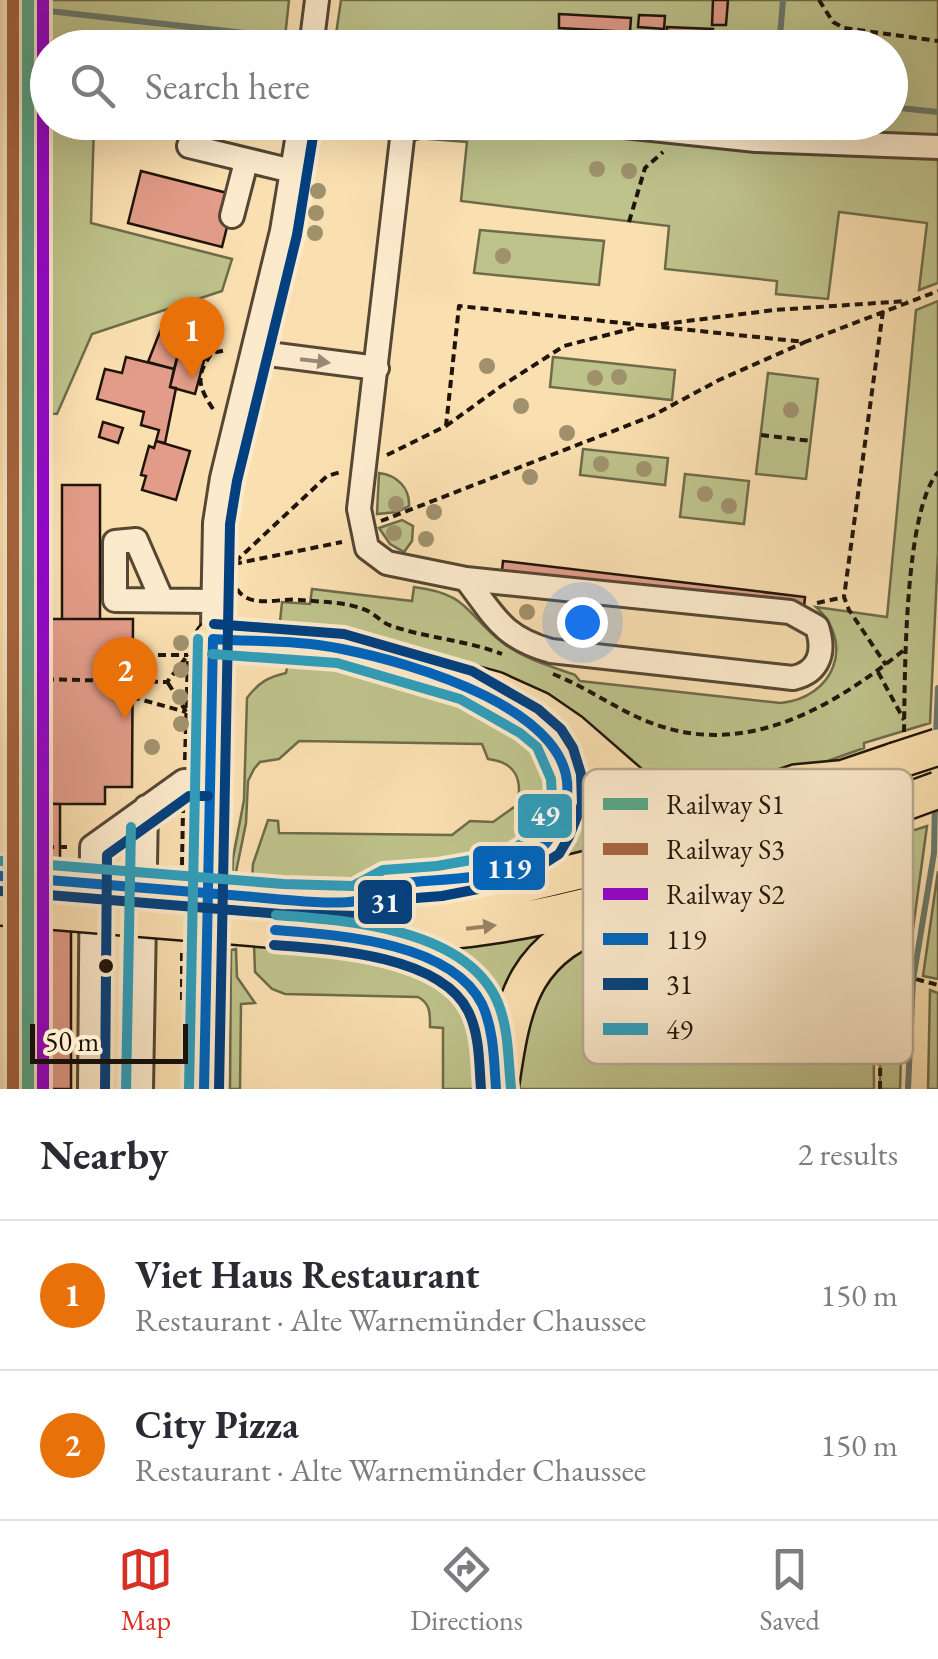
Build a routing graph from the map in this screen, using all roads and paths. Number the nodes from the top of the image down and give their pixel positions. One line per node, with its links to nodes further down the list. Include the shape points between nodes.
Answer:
1 (819, 0): 2 (path, via 833,22)
2 (858, 30)
3 (908, 37): 4 (path)
4 (938, 41)
5 (297, 140): 12 (street)
6 (397, 140): 22 (street)
7 (683, 140): 14 (path, via 644,168)
8 (779, 140): 10 (street)
9 (190, 146): 11 (street)
10 (938, 147)
11 (246, 162): 12 (street); 13 (street)
12 (292, 171): 21 (street)
13 (232, 216)
14 (629, 222)
15 (938, 292): 16 (path)
16 (917, 300): 17 (path); 18 (path)
17 (883, 311): 19 (path); 38 (path, via 844,597 886,665)
18 (640, 327): 19 (path); 24 (path, via 564,346); 24 (path, via 459,306)
19 (805, 342): 29 (path, via 652,416)
20 (228, 350): 23 (path, via 212,353 201,368 201,389)
21 (252, 352): 22 (street, one-way to 22); 35 (street, via 220,493)
22 (378, 368): 27 (street)
23 (213, 409)
24 (446, 426): 27 (path)
25 (761, 434): 26 (path)
26 (810, 440)
27 (365, 465): 29 (street); 30 (path, via 326,476)
28 (938, 472): 38 (path, via 919,512)
29 (362, 531): 30 (path, via 338,544); 32 (street, via 367,548 387,564)
30 (232, 564): 31 (path)
31 (234, 575)
32 (466, 579): 32 (street, via 790,612 817,627 819,661 793,678 551,651 508,634)
33 (236, 586): 36 (path, via 241,596)
34 (162, 600): 35 (street)
35 (212, 601): 37 (street)
36 (268, 602)
37 (213, 638): 43 (highway, via 340,648); 50 (street)
38 (904, 650): 45 (path)
39 (132, 654): 42 (path, via 188,654)
40 (877, 670): 45 (path)
41 (33, 679): 42 (path)
42 (167, 682): 44 (path, via 187,713)
43 (466, 684): 48 (highway, via 539,710); 58 (highway, via 548,738 566,776 562,820 546,846 511,868 386,885)
44 (132, 697)
45 (904, 720): 46 (path)
46 (899, 745): 47 (highway, bridge); 49 (highway)
47 (938, 747)
48 (613, 769)
49 (857, 769)
50 (208, 780): 53 (street, via 184,780); 67 (street)
51 (938, 790): 52 (highway, bridge)
52 (913, 799)
53 (146, 808): 54 (street); 66 (street)
54 (92, 847): 55 (path); 65 (street)
55 (33, 848)
56 (583, 871): 58 (highway, via 496,890)
57 (0, 876): 61 (highway, bridge)
58 (357, 901): 61 (highway)
59 (583, 906): 61 (highway, one-way to 59, via 454,930)
60 (0, 907): 61 (highway, bridge)
61 (292, 921): 68 (highway, via 421,956 466,981 489,1026)
62 (583, 931): 68 (highway, via 538,964 520,992)
63 (913, 978): 64 (path)
64 (938, 985)
65 (90, 1089)
66 (140, 1089)
67 (204, 1089)
68 (498, 1089)

